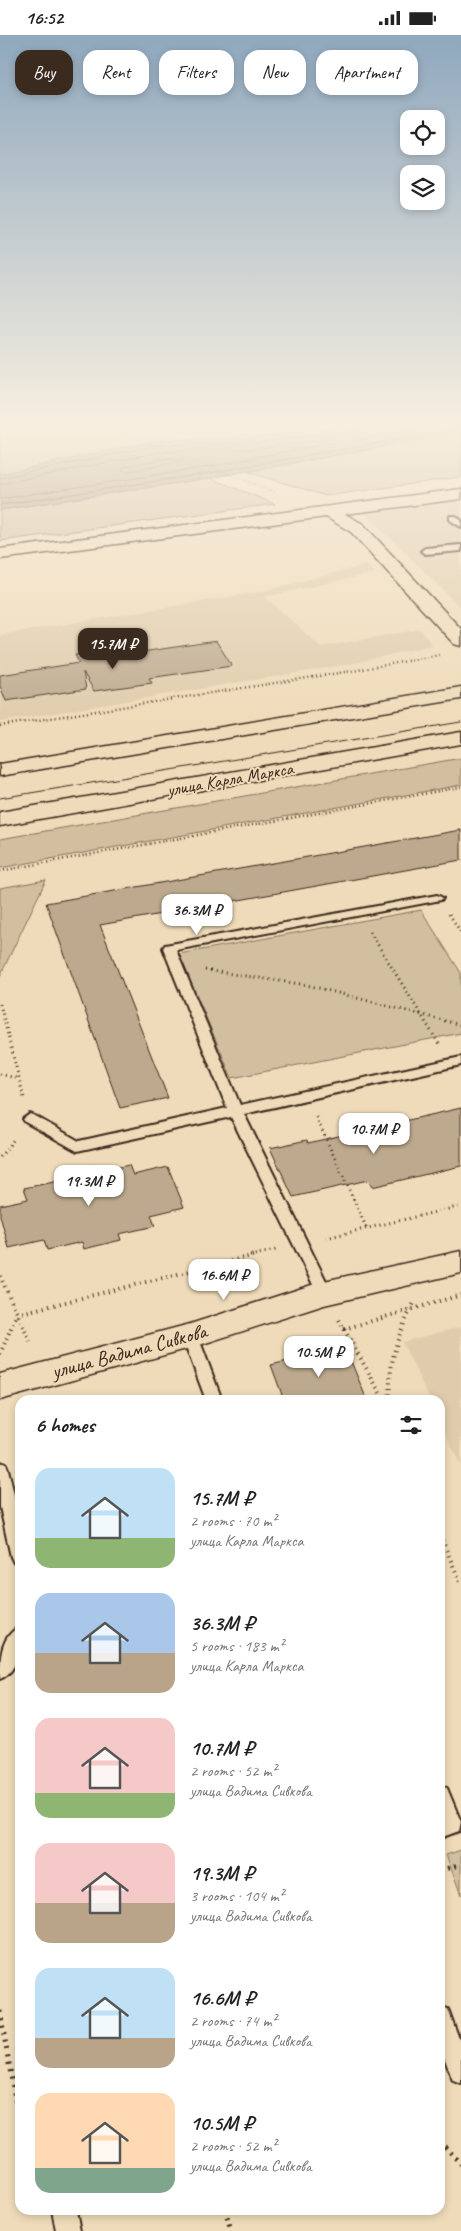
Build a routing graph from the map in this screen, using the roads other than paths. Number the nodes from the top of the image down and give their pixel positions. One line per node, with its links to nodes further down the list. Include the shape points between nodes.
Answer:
1 (216, 526): 5 (street)
2 (354, 526): 6 (street)
3 (461, 548): 4 (lane)
4 (425, 551)
5 (0, 554)
6 (461, 640)
7 (461, 693): 9 (street)
8 (461, 738): 10 (street, улица Карла Маркса)
9 (0, 769)
10 (0, 819)
11 (437, 898): 13 (lane, via 169,947)
12 (456, 1062): 13 (lane)
13 (235, 1110): 14 (lane, via 78,1146); 16 (lane)
14 (30, 1119)
15 (461, 1262): 16 (street, улица Вадима Сивкова)
16 (324, 1293): 17 (street, улица Вадима Сивкова)
17 (190, 1336): 18 (street, улица Вадима Сивкова); 19 (lane)
18 (0, 1387)
19 (212, 1395)
20 (0, 1469): 21 (lane)
21 (15, 1535)
22 (15, 1644): 23 (lane)
23 (0, 1670)
24 (445, 1807): 25 (lane, via 452,1824)
25 (445, 1826)
26 (445, 2030): 27 (lane)
27 (461, 2073)
28 (65, 2215): 29 (lane)
29 (68, 2231)

